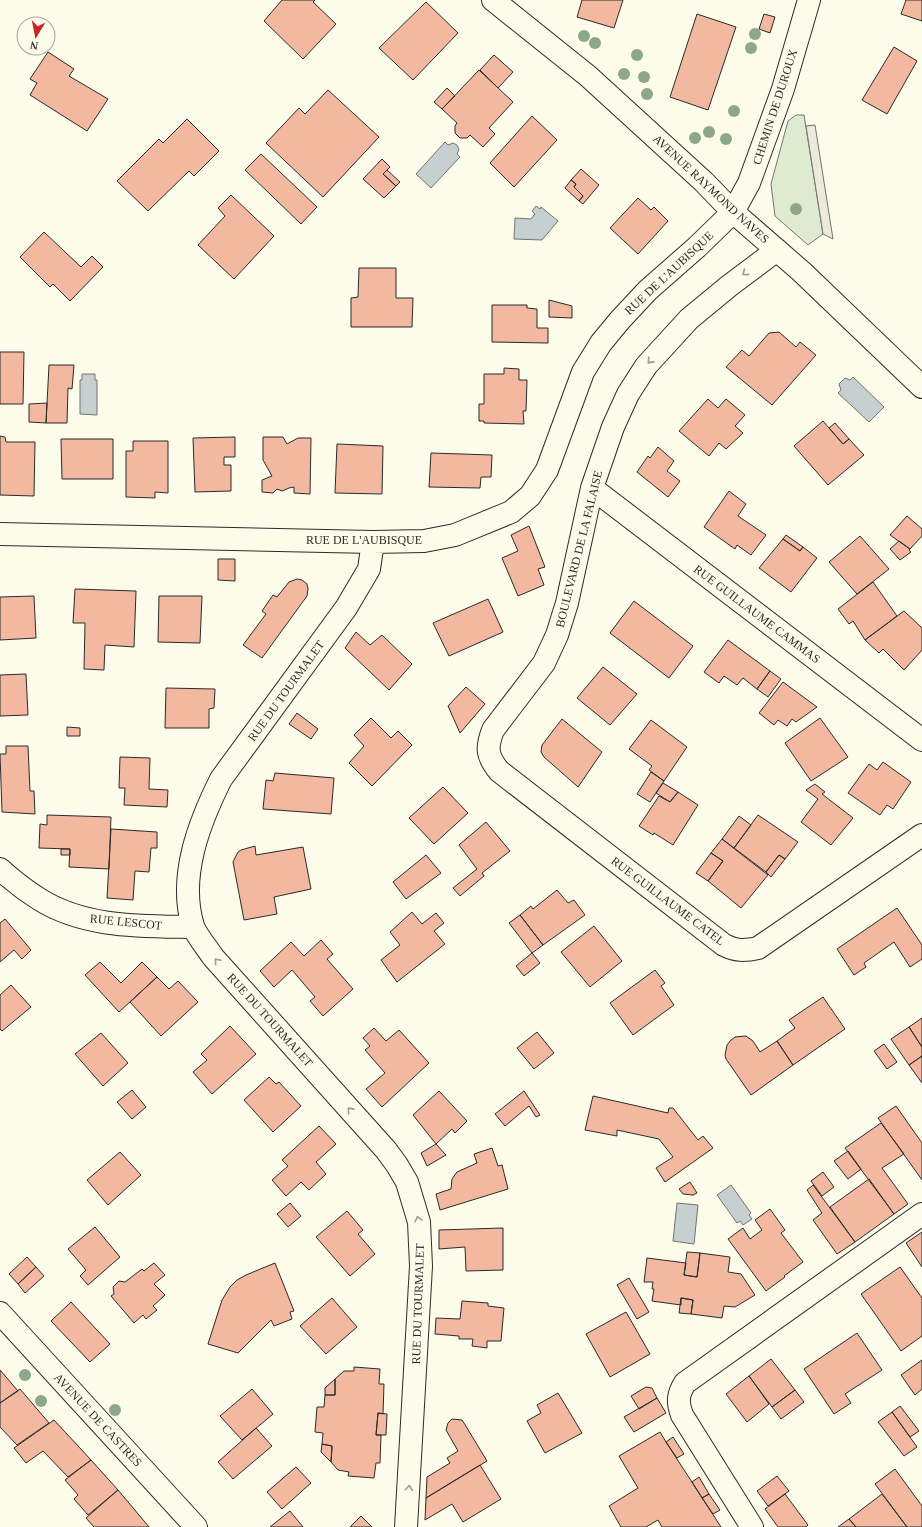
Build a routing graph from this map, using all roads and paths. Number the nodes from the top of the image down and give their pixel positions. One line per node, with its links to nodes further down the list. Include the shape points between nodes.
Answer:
1 (493, 0): 3 (street, AVENUE RAYMOND NAVES, via 588,76)
2 (809, 0): 3 (street, CHEMIN DE DUROUX, via 782,89 749,183)
3 (733, 212): 4 (street, AVENUE RAYMOND NAVES); 8 (street, RUE DE L'AUBISQUE, via 648,290 601,344 583,372 547,470 530,496 511,512 455,534 424,541)
4 (777, 250): 5 (street, AVENUE RAYMOND NAVES); 6 (street, BOULEVARD DE LA FALAISE, one-way to 6, via 689,320 646,366 628,394 613,427)
5 (922, 387)
6 (592, 488): 9 (street, BOULEVARD DE LA FALAISE, via 567,604 557,635 544,663); 10 (street, RUE GUILLAUME CAMMAS)
7 (0, 534): 8 (street, RUE DE L'AUBISQUE)
8 (373, 542): 13 (street, RUE DU TOURMALET, via 369,569 346,608 221,779 208,805 191,863 188,894)
9 (493, 730): 11 (street, RUE GUILLAUME CATEL, via 488,742 488,753 499,771 724,945 735,950 747,951 758,948)
10 (922, 740)
11 (922, 835)
12 (0, 869): 13 (street, RUE LESCOT, via 40,900 66,912 97,921 138,926)
13 (194, 927): 17 (street, RUE DU TOURMALET, one-way to 13, via 421,1266 419,1222 407,1182 386,1150 214,957)
14 (922, 1214): 18 (street, via 685,1383 679,1392 678,1404 682,1415)
15 (0, 1313): 16 (street, AVENUE DE CASTRES)
16 (196, 1527)
17 (406, 1527)
18 (752, 1527)

